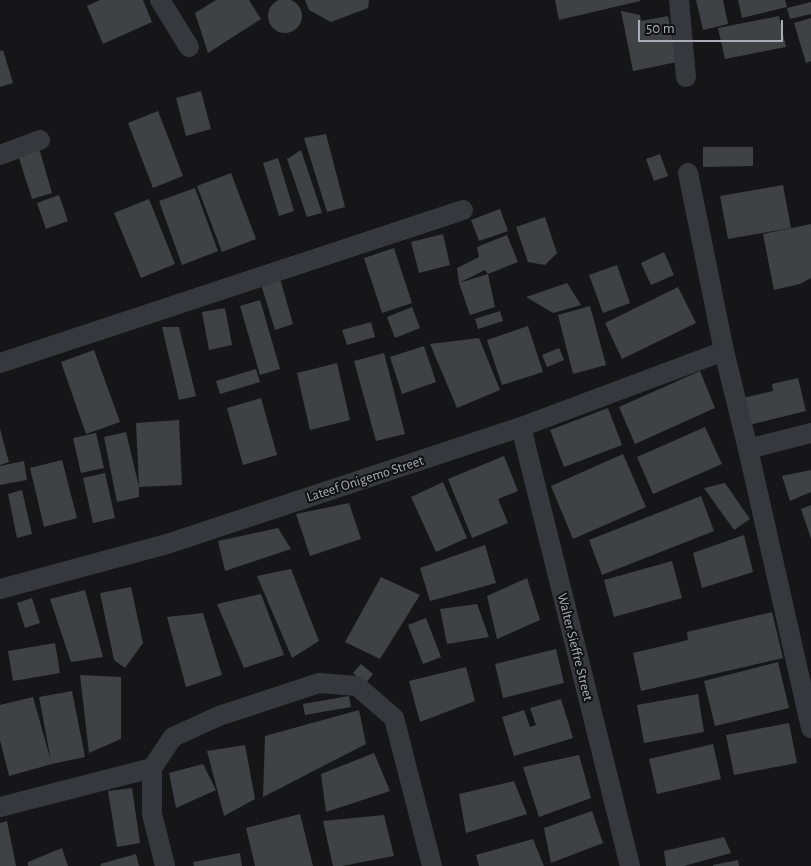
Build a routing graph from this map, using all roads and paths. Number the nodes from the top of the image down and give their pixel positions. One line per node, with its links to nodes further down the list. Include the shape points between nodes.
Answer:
1 (160, 0): 3 (street)
2 (679, 0): 4 (street)
3 (189, 48)
4 (686, 77)
5 (40, 140): 6 (street)
6 (0, 155)
7 (688, 173): 9 (street)
8 (463, 210): 10 (street)
9 (724, 351): 11 (street, Lateef Onigemo Street); 13 (street)
10 (0, 363)
11 (521, 427): 14 (street, Lateef Onigemo Street, via 167,544); 20 (street, Walter Sieffre Street)
12 (811, 433): 13 (street)
13 (748, 449): 15 (street)
14 (0, 589)
15 (811, 728)
16 (152, 768): 17 (street); 18 (street, via 152,814); 19 (street, via 173,737 219,716 319,683 357,686 394,718)
17 (0, 807)
18 (165, 866)
19 (432, 866)
20 (630, 866)

